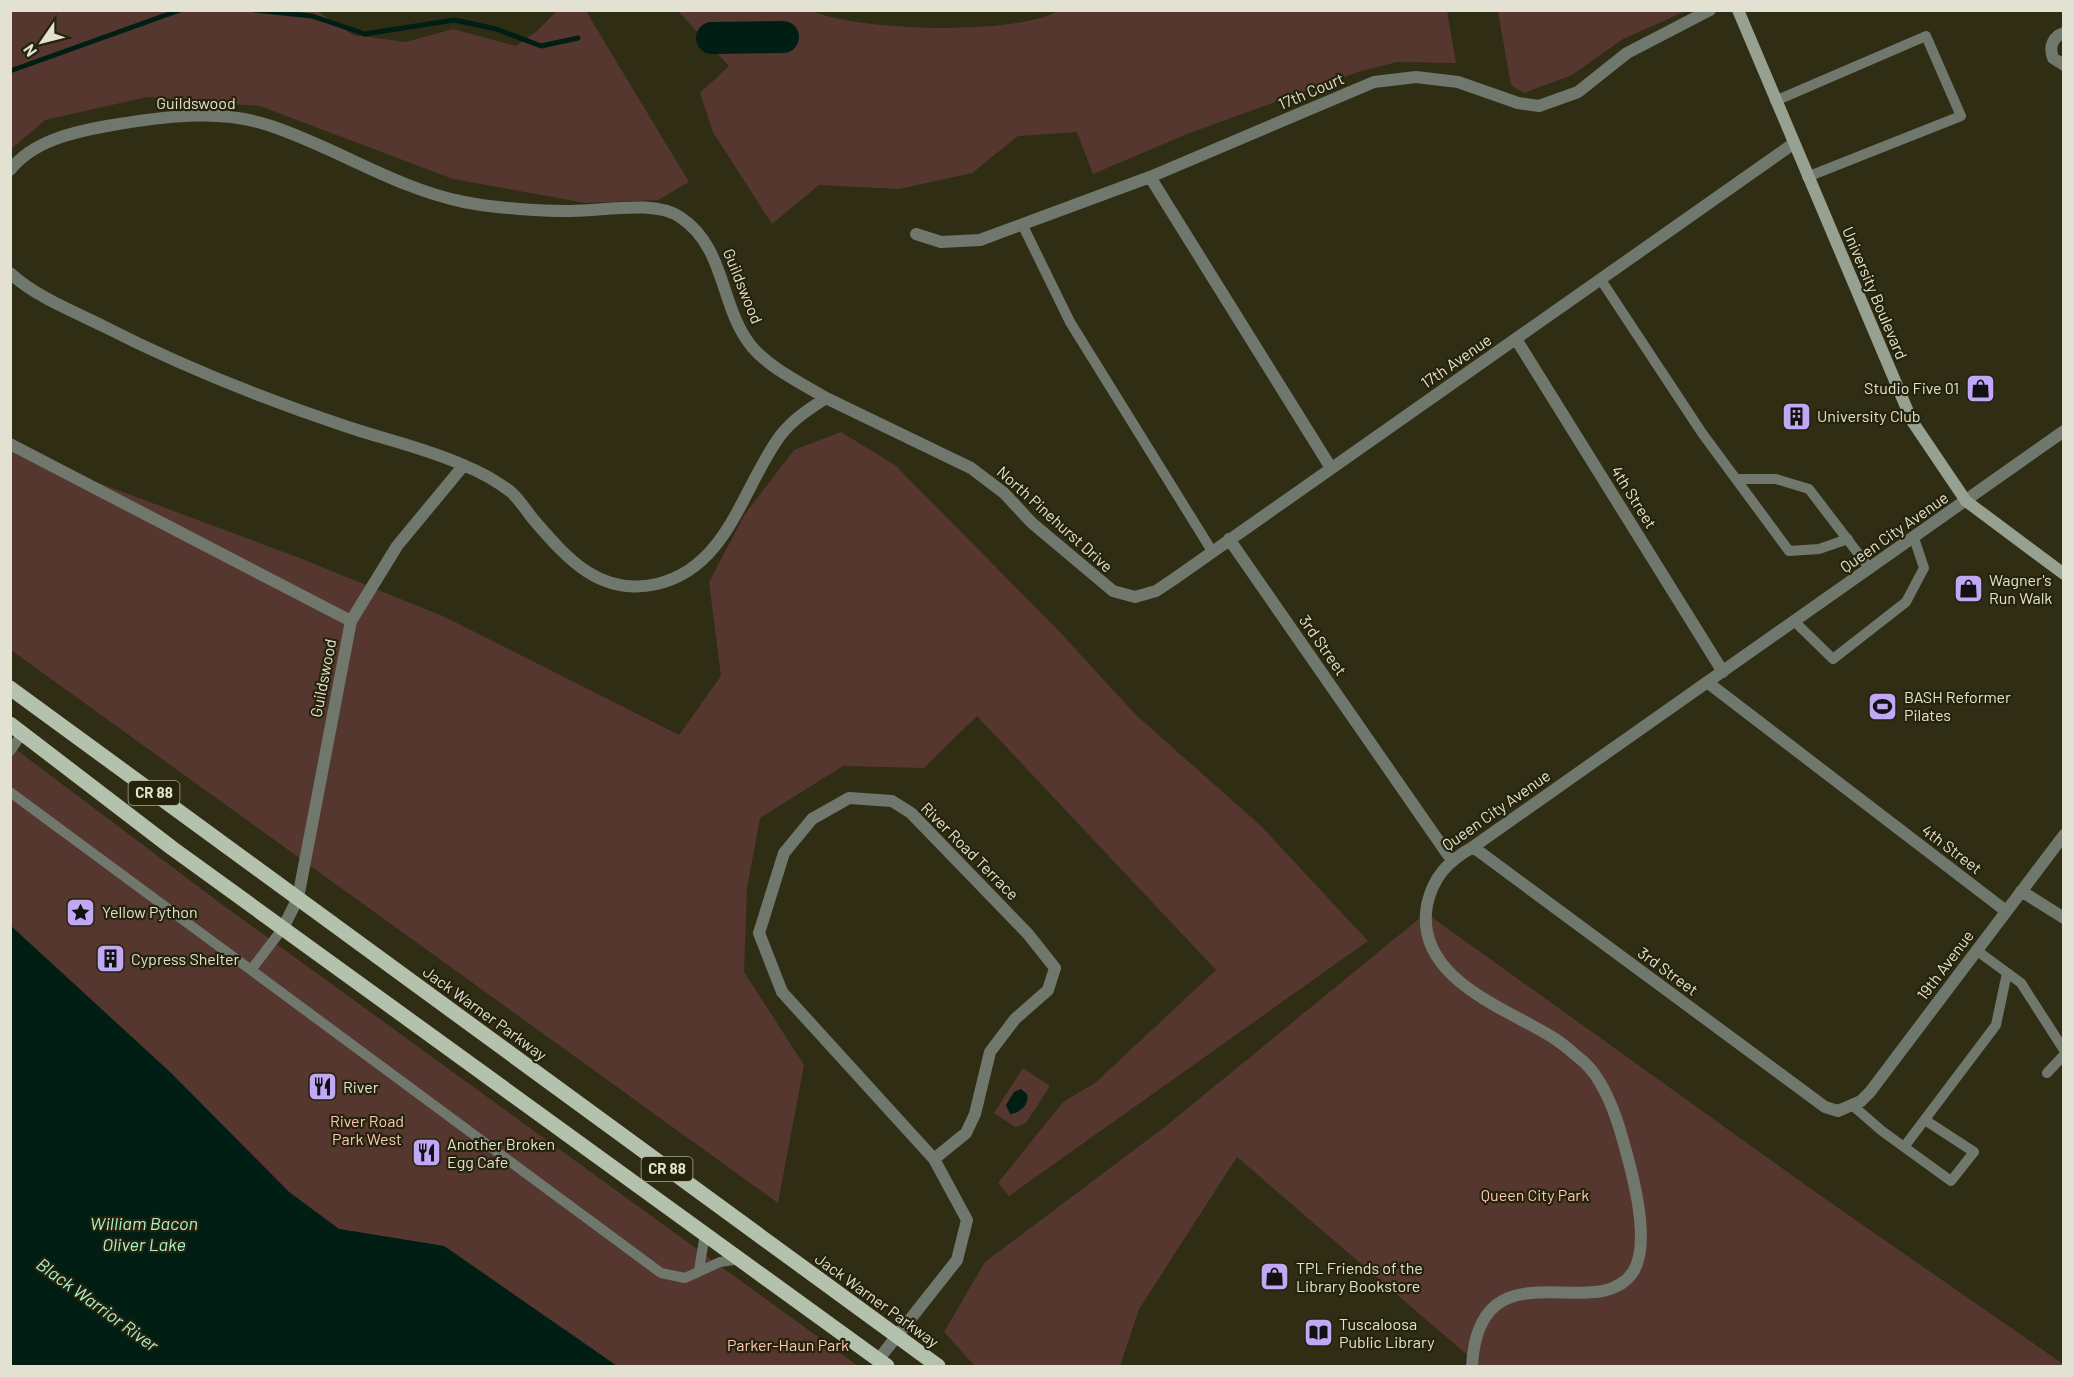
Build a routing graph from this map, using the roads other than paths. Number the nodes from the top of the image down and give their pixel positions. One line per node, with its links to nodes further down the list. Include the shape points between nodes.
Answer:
1 (1710, 10): 8 (street, 17th Court, via 1628,53 1578,92 1539,106 1518,103 1458,82 1416,77 1374,82)
2 (1738, 10): 5 (main road, University Boulevard)
3 (2064, 33): 4 (street, via 2056,37 2051,47 2053,58)
4 (2064, 65)
5 (1775, 101): 6 (main road, University Boulevard); 9 (lane, via 1926,36 1961,116)
6 (1793, 144): 9 (main road, University Boulevard); 13 (street, 17th Avenue)
7 (10, 170): 15 (street, Guildswood, via 32,150 94,128 142,120 233,117 271,126 397,183 465,203 567,212 656,209 678,215 712,251 737,321 752,346 772,366)
8 (1150, 177): 10 (street, 17th Court); 19 (street)
9 (1807, 177): 21 (main road, University Boulevard, via 1912,421)
10 (1022, 224): 11 (street, 17th Court, via 980,240 941,242); 25 (lane, via 1070,322)
11 (916, 234)
12 (10, 273): 18 (street, via 56,303 148,349 321,418)
13 (1601, 280): 14 (street, 17th Avenue); 20 (lane)
14 (1516, 339): 19 (street, 17th Avenue); 31 (street, 4th Street)
15 (826, 398): 18 (street, via 801,414 781,435 708,556 691,571 654,585 615,585 594,578 553,541 511,492); 28 (street, North Pinehurst Drive, via 971,468 1004,493 1096,579 1113,591)
16 (2064, 431): 21 (street, Queen City Avenue)
17 (10, 444): 29 (street)
18 (464, 465): 29 (street, Guildswood, via 397,546)
19 (1331, 468): 23 (street, 17th Avenue)
20 (1736, 479): 24 (lane, via 1776,479 1809,489); 24 (lane, via 1789,551 1819,549)
21 (1966, 501): 22 (street, Queen City Avenue); 27 (main road, University Boulevard)
22 (1914, 538): 26 (street, Queen City Avenue); 30 (lane, via 1924,568 1906,602 1833,659)
23 (1229, 539): 25 (street, 17th Avenue); 39 (street, 3rd Street)
24 (1848, 539): 26 (lane)
25 (1212, 551): 28 (street, 17th Avenue, via 1156,591)
26 (1870, 569): 30 (street, Queen City Avenue)
27 (2064, 574)
28 (1135, 597)
29 (351, 621): 41 (street, Guildswood)
30 (1795, 622): 31 (street, Queen City Avenue)
31 (1724, 672): 32 (street, Queen City Avenue)
32 (1707, 682): 38 (street, Queen City Avenue); 42 (street, 4th Street)
33 (10, 688): 41 (main road, Jack Warner Parkway / CR 88)
34 (16, 729): 35 (lane); 44 (main road)
35 (10, 751)
36 (10, 792): 46 (lane)
37 (2064, 835): 40 (street, 19th Avenue)
38 (1473, 847): 39 (street, Queen City Avenue); 51 (street, 3rd Street, via 1825,1107 1838,1111)
39 (1451, 859): 61 (street, Queen City Avenue, via 1432,888 1426,913 1428,938 1436,957 1467,988 1555,1038 1592,1072 1620,1129 1642,1241 1634,1271 1611,1287 1506,1298 1488,1312 1476,1333)
40 (2021, 891): 42 (street, 19th Avenue); 43 (street)
41 (298, 898): 44 (street, Guildswood); 58 (main road, Jack Warner Parkway / CR 88)
42 (2006, 911): 45 (street, 19th Avenue)
43 (2064, 918)
44 (283, 928): 46 (lane); 55 (main road)
45 (1976, 950): 47 (lane); 51 (street, 19th Avenue, via 1870,1092)
46 (251, 970): 57 (lane, via 661,1273 685,1278)
47 (2007, 973): 48 (lane, via 2021,983); 52 (lane, via 1996,1025)
48 (2064, 1050)
49 (2064, 1055): 50 (lane)
50 (2047, 1073)
51 (1850, 1106): 53 (lane)
52 (1925, 1120): 53 (lane); 53 (lane, via 1974,1152 1951,1181)
53 (1904, 1147)
54 (934, 1160): 54 (street, River Road Terrace, via 782,992 759,933 784,853 812,819 849,798 892,801 910,813 1028,934 1055,968 1048,990 1015,1019 990,1052 975,1114 966,1133); 58 (street, River Road Terrace, via 967,1220 957,1260)
55 (705, 1234): 56 (main road); 57 (lane)
56 (740, 1259): 57 (lane); 59 (main road)
57 (699, 1270)
58 (898, 1338): 59 (street, River Road Terrace); 60 (main road, Jack Warner Parkway / CR 88)
59 (882, 1364)
60 (938, 1366)
61 (1472, 1366)

